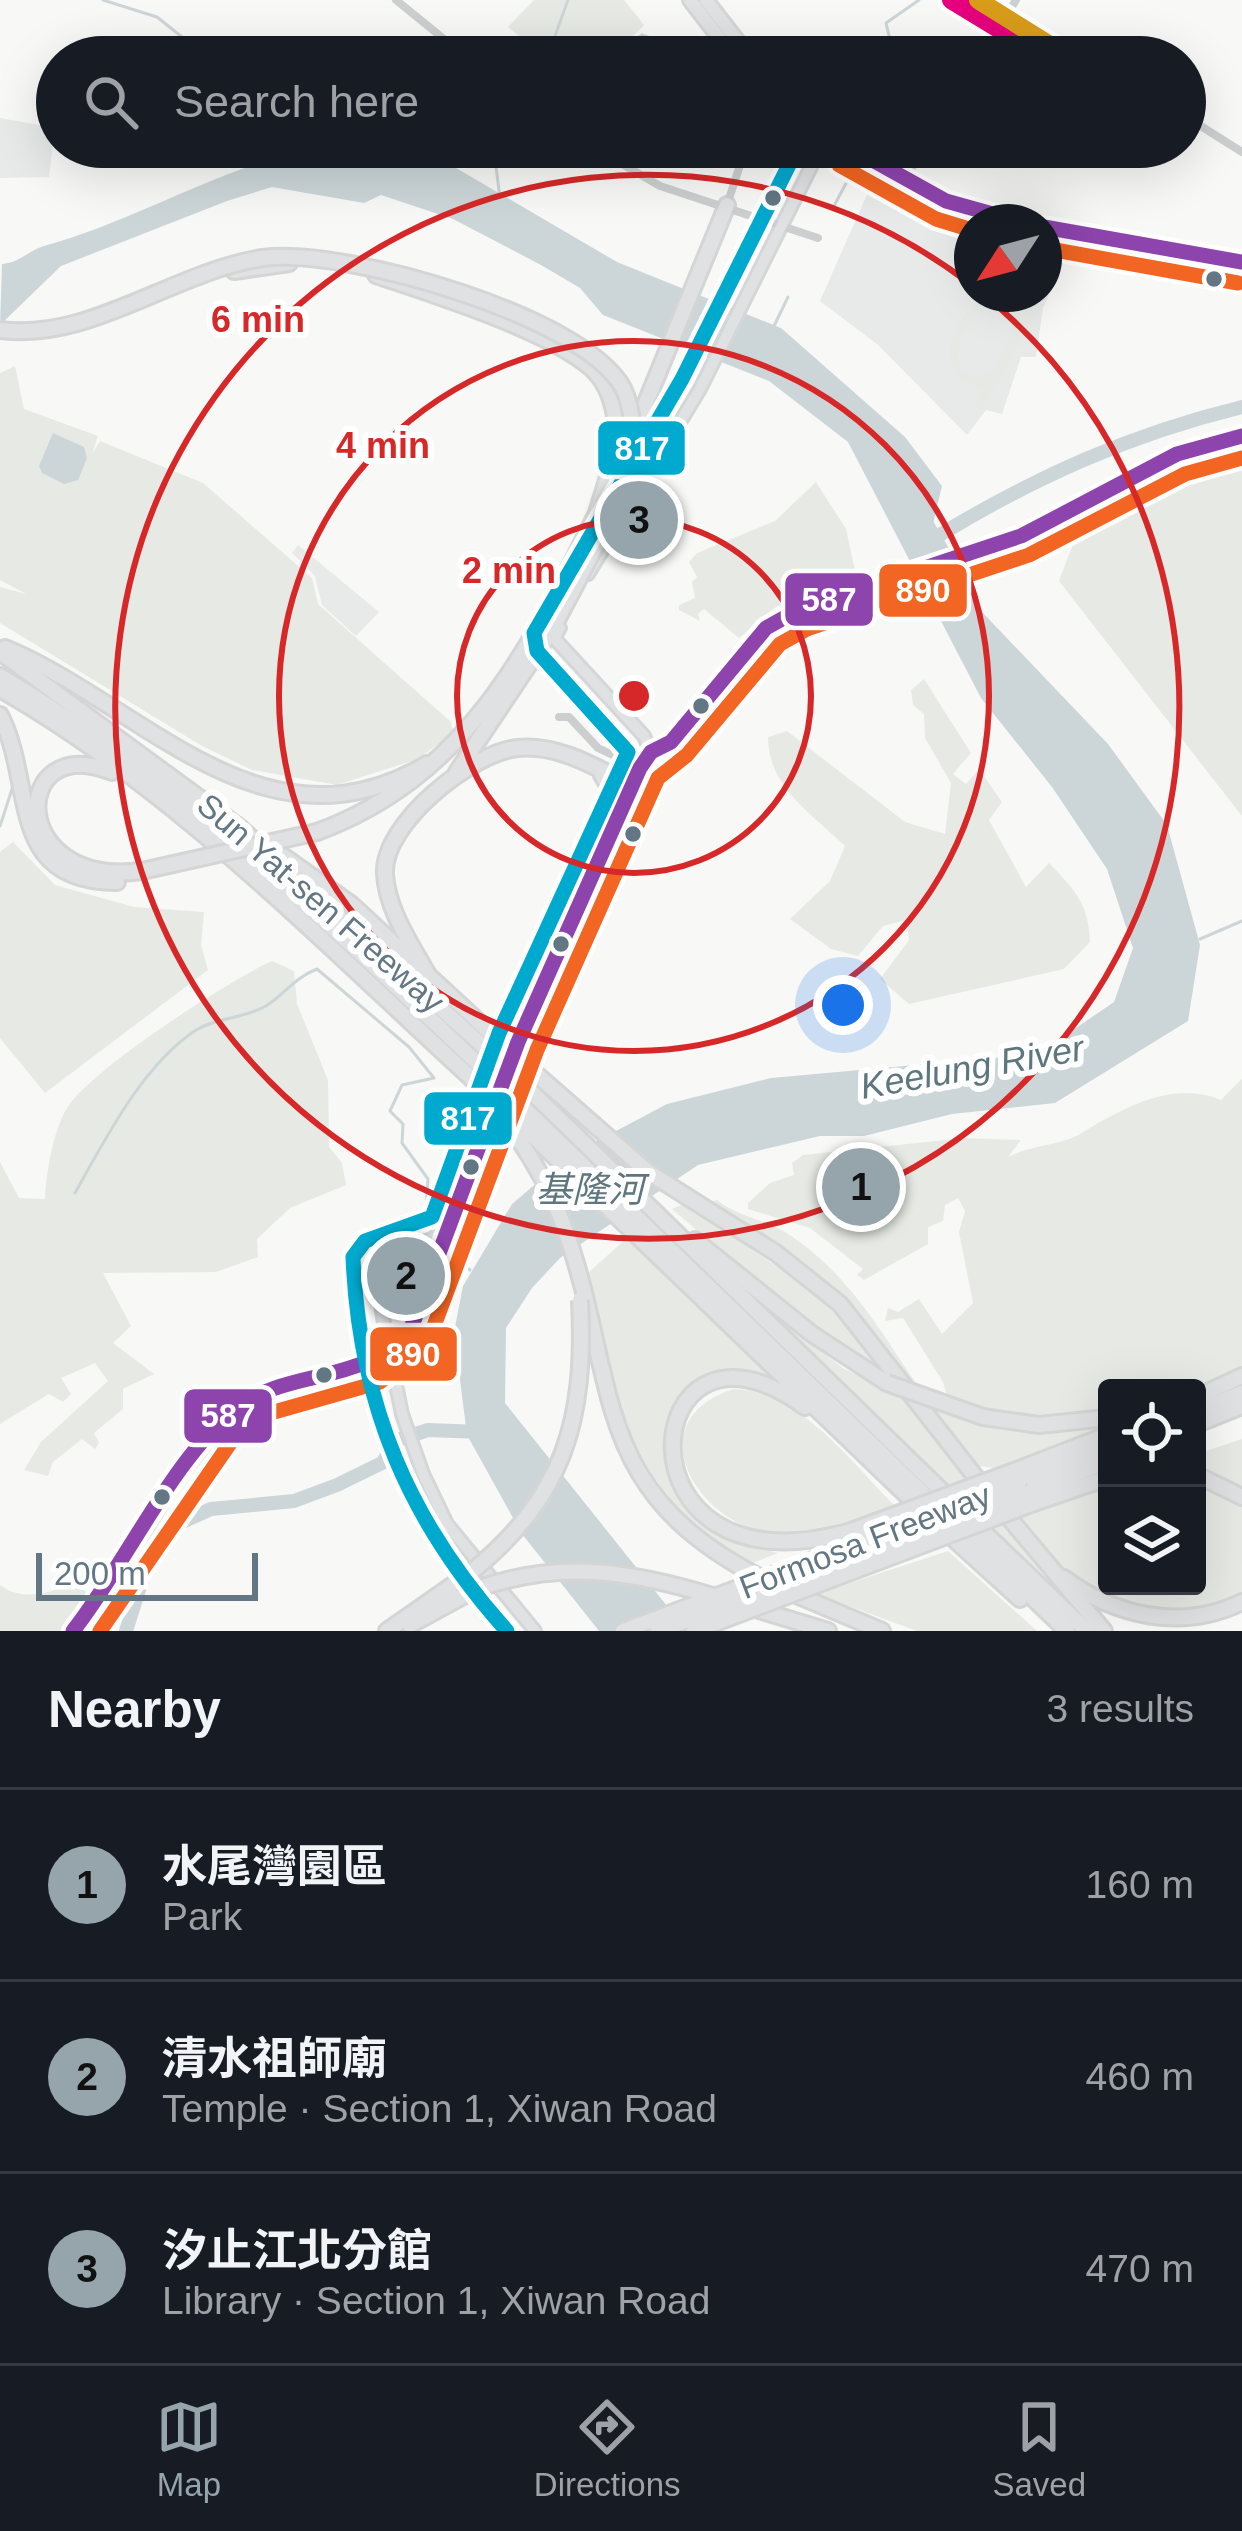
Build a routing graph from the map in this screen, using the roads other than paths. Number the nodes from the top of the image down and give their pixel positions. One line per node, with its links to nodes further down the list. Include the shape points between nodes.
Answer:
1 (396, 0): 6 (street)
2 (690, 0): 7 (main road)
3 (706, 0): 8 (main road)
4 (995, 0): 5 (street)
5 (1013, 4): 9 (street); 10 (street)
6 (440, 36)
7 (718, 36)
8 (734, 36)
9 (994, 36)
10 (1056, 36)
11 (1206, 129): 12 (street)
12 (1242, 152)
13 (629, 168): 22 (street)
14 (739, 168): 22 (street)
15 (814, 168): 24 (street)
16 (866, 168): 19 (main road)
17 (873, 168): 19 (main road)
18 (912, 168): 20 (street)
19 (883, 176): 20 (main road)
20 (901, 187): 21 (main road); 23 (main road)
21 (957, 204)
22 (727, 205): 24 (street); 33 (highway, via 662,375)
23 (954, 215)
24 (783, 224): 26 (street); 41 (street, via 703,383 554,638)
25 (1062, 233): 28 (main road)
26 (818, 238)
27 (1062, 243): 28 (main road)
28 (1102, 246): 29 (main road); 30 (main road)
29 (1242, 262)
30 (1242, 277)
31 (0, 333): 33 (highway, bridge, via 81,328 228,272 339,266 455,304 592,368 610,395 613,455); 34 (highway, bridge, via 88,318 239,262 315,256 403,274 554,332 609,366 632,423 623,490)
32 (1242, 436): 41 (street, via 1144,469 1066,517 781,617 671,742)
33 (596, 516): 34 (highway)
34 (568, 585): 40 (highway); 40 (highway, via 541,642)
35 (0, 649): 40 (highway, via 214,771 278,790 326,794 375,785); 48 (highway, Sun Yat-sen Freeway)
36 (0, 676): 52 (highway, Sun Yat-sen Freeway, via 241,851 376,967)
37 (0, 689): 46 (highway)
38 (0, 716): 49 (highway, via 40,851 86,879)
39 (559, 717): 43 (street)
40 (474, 734): 44 (highway); 49 (highway, bridge, via 395,796 316,837)
41 (651, 752): 43 (street)
42 (589, 764): 44 (highway, via 517,748); 45 (highway); 47 (highway, via 608,782)
43 (640, 768): 45 (street)
44 (450, 781): 50 (highway, via 405,821 386,860 389,896)
45 (631, 785): 47 (street)
46 (146, 793): 49 (highway, via 77,763 42,783 35,810 47,844 74,865); 52 (highway)
47 (615, 821): 54 (street, via 518,1042)
48 (238, 827): 50 (highway, via 352,905); 51 (highway, Sun Yat-sen Freeway)
49 (144, 875)
50 (428, 975): 51 (highway)
51 (511, 1061): 53 (highway, Sun Yat-sen Freeway); 71 (highway, via 648,1172 812,1280 856,1320)
52 (498, 1098): 53 (highway); 55 (highway, via 561,1218)
53 (646, 1218): 61 (highway, bridge, via 887,1383 983,1417 1040,1425); 63 (highway); 83 (highway); 84 (highway)
54 (448, 1233): 73 (street, via 425,1301 398,1348 335,1378 276,1388 235,1408); 76 (street, bridge, via 374,1260 402,1414 423,1474 470,1556)
55 (578, 1278): 74 (highway, bridge, via 580,1391 557,1471 523,1525 470,1574); 81 (highway, via 609,1411 651,1489 741,1568)
56 (1236, 1378): 57 (highway)
57 (1206, 1390)
58 (1242, 1393): 60 (highway)
59 (1242, 1406): 62 (highway)
60 (1206, 1408)
61 (1098, 1419)
62 (1206, 1420)
63 (838, 1433): 69 (highway, bridge, via 772,1386 733,1379 704,1388 682,1407 669,1455 683,1492 701,1510 748,1537 795,1544); 82 (highway)
64 (1098, 1441): 69 (highway)
65 (1098, 1453): 69 (highway, Formosa Freeway)
66 (1098, 1465): 69 (highway, Formosa Freeway)
67 (1098, 1479): 69 (highway)
68 (1206, 1479): 70 (highway)
69 (1024, 1487): 77 (highway, Formosa Freeway, bridge); 78 (highway, Formosa Freeway, bridge); 79 (highway, bridge)
70 (1242, 1497)
71 (1022, 1535): 72 (highway, via 1062,1577 1117,1611 1197,1620); 85 (highway)
72 (1242, 1602)
73 (73, 1631)
74 (387, 1631)
75 (400, 1631): 80 (highway, bridge, via 474,1590 543,1571 611,1570)
76 (536, 1631)
77 (623, 1631)
78 (658, 1631)
79 (694, 1631)
80 (828, 1631)
81 (882, 1631)
82 (1056, 1631)
83 (1066, 1631)
84 (1087, 1631)
85 (1104, 1631)

